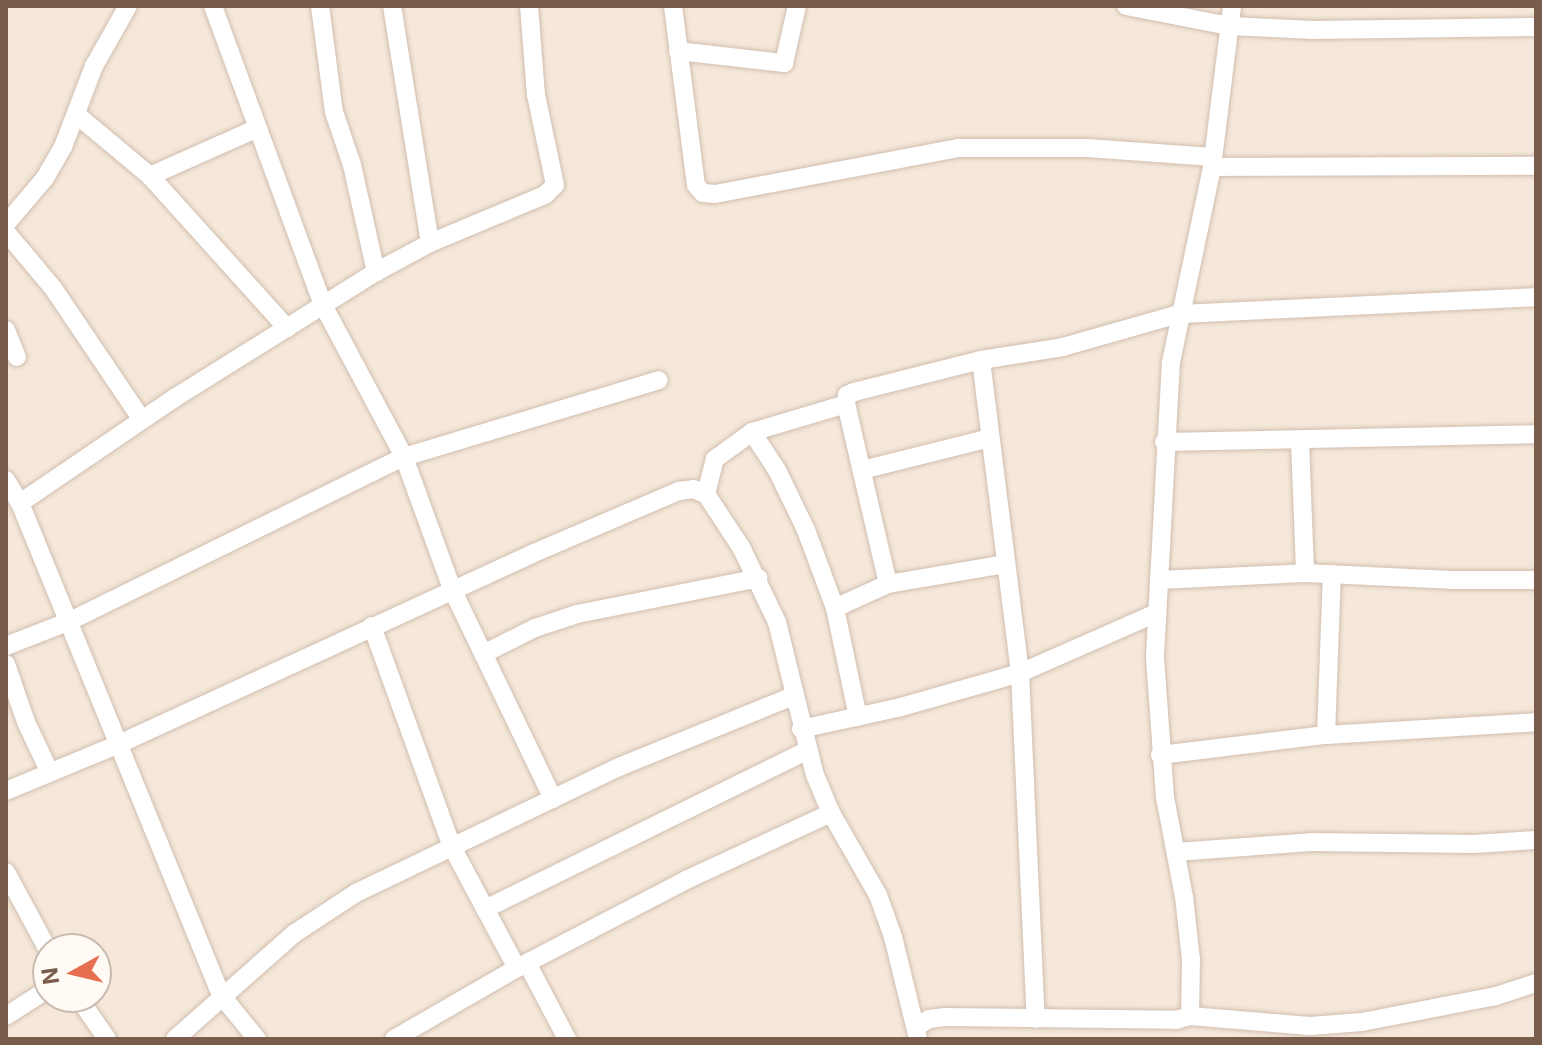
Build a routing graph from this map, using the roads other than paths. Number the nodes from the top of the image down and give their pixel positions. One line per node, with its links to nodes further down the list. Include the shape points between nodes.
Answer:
1 (128, 6): 13 (street, via 94,66)
2 (213, 6): 14 (street)
3 (320, 6): 21 (street, via 334,112)
4 (392, 6): 20 (street)
5 (529, 6): 20 (street, via 536,95 555,185 545,195)
6 (673, 6): 12 (street)
7 (797, 6): 12 (street, via 784,63)
8 (1126, 6): 10 (street)
9 (1232, 6): 10 (street)
10 (1230, 26): 11 (street); 15 (street)
11 (1536, 27)
12 (678, 51): 15 (street, via 696,185 703,193 958,148 1087,148)
13 (77, 115): 17 (street); 18 (street, via 45,178)
14 (258, 128): 17 (street); 23 (street)
15 (1213, 162): 16 (street); 24 (street)
16 (1536, 166)
17 (150, 176): 25 (street)
18 (6, 224)
19 (6, 232): 31 (street, via 53,288)
20 (430, 243): 21 (street)
21 (376, 272): 23 (street)
22 (1536, 297): 24 (street)
23 (323, 305): 25 (street); 37 (street)
24 (1179, 314): 28 (street, via 1063,347); 36 (street)
25 (287, 328): 31 (street)
26 (6, 330): 27 (street)
27 (17, 357)
28 (981, 360): 30 (street, via 854,392 847,395); 34 (street)
29 (659, 380): 37 (street)
30 (846, 404): 32 (street); 38 (street)
31 (142, 420): 41 (street)
32 (752, 432): 40 (street, via 715,459); 50 (street, via 806,530)
33 (1536, 434): 35 (street)
34 (990, 438): 38 (street); 42 (street)
35 (1300, 441): 36 (street); 43 (street)
36 (1164, 442): 46 (street)
37 (404, 457): 49 (street); 52 (street)
38 (862, 470): 48 (street)
39 (6, 480): 41 (street)
40 (706, 494): 45 (street); 49 (street, via 679,491)
41 (20, 503): 52 (street)
42 (1006, 564): 48 (street); 57 (street)
43 (1305, 573): 44 (street); 46 (street)
44 (1332, 574): 47 (street); 62 (street)
45 (758, 578): 55 (street, via 577,614); 58 (street, via 777,622)
46 (1159, 580): 51 (street)
47 (1536, 580)
48 (888, 584): 50 (street)
49 (452, 589): 53 (street); 55 (street)
50 (835, 608): 59 (street)
51 (1157, 613): 57 (street); 65 (street)
52 (70, 621): 54 (street); 63 (street)
53 (372, 626): 63 (street); 71 (street)
54 (6, 646)
55 (483, 654): 68 (street)
56 (6, 664): 66 (street)
57 (1020, 673): 59 (street); 83 (street)
58 (793, 696): 61 (street); 68 (street)
59 (858, 717): 61 (street)
60 (1536, 722): 62 (street)
61 (801, 729): 64 (street)
62 (1326, 735): 65 (street)
63 (119, 744): 66 (street); 78 (street)
64 (808, 750): 69 (street); 74 (street)
65 (1160, 755): 72 (street)
66 (50, 773): 67 (street)
67 (6, 791)
68 (553, 799): 71 (street)
69 (831, 813): 76 (street, via 686,880); 84 (street, via 878,895)
70 (1536, 840): 72 (street, via 1459,845 1311,842)
71 (452, 847): 74 (street); 78 (street, via 356,893 295,933)
72 (1176, 852): 82 (street, via 1191,960)
73 (6, 872): 75 (street)
74 (485, 909): 76 (street)
75 (39, 933)
76 (522, 966): 88 (street); 89 (street)
77 (1536, 983): 82 (street, via 1362,1022 1310,1026)
78 (221, 995): 86 (street); 87 (street)
79 (32, 999): 81 (street)
80 (89, 1013): 85 (street)
81 (6, 1016)
82 (1190, 1016): 83 (street)
83 (1036, 1019): 84 (street, via 945,1017 929,1019)
84 (917, 1033)
85 (107, 1039)
86 (175, 1039)
87 (257, 1039)
88 (394, 1039)
89 (567, 1039)

